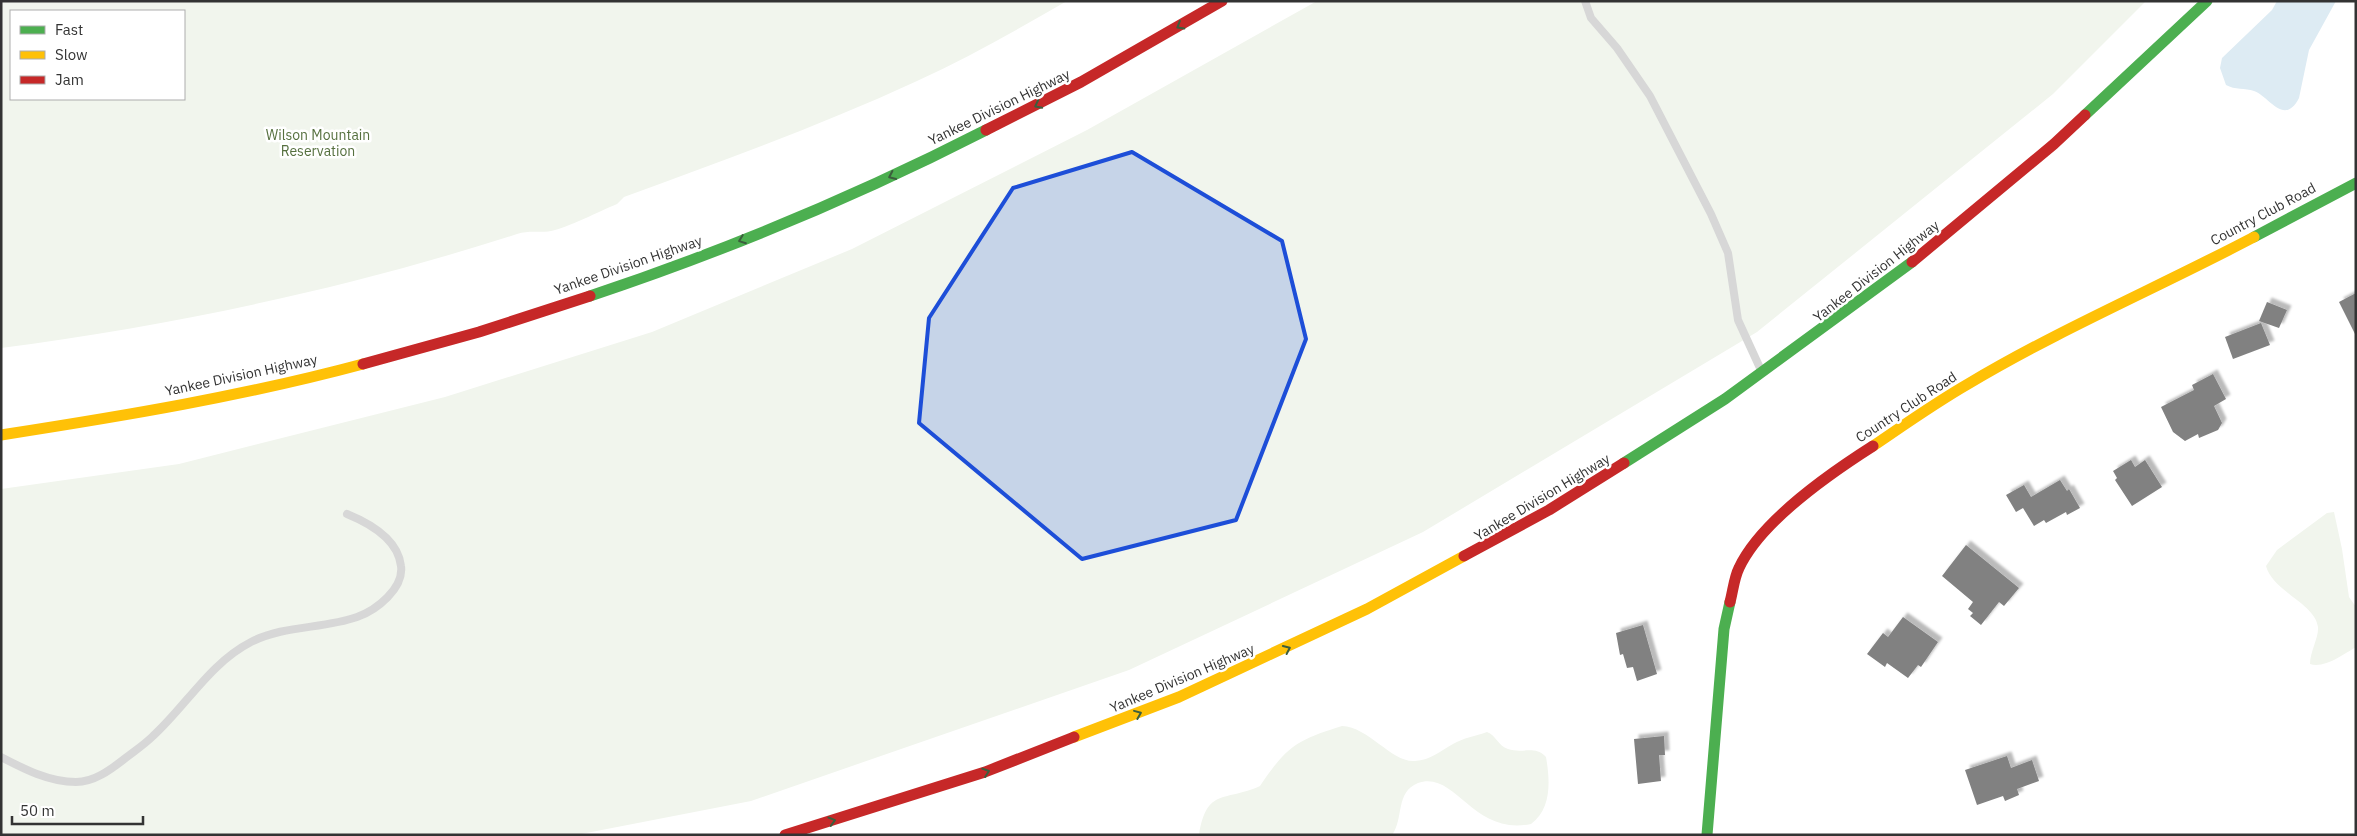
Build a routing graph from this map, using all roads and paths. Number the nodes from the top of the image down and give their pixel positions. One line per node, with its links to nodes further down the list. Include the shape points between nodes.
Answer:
1 (1222, 1): 6 (main road, Yankee Division Highway, one-way to 6, via 1094,75 982,133 800,216 652,274 509,322 354,366 190,402)
2 (1585, 1): 5 (lane, via 1591,18 1617,48 1650,96 1712,214 1728,253 1738,320)
3 (2206, 1): 5 (main road, Yankee Division Highway, via 2095,109 2022,174 1884,285)
4 (2356, 183): 10 (main road, Country Club Road, via 2170,281 2082,322 1968,384 1785,510 1750,549 1738,570 1724,629)
5 (1763, 374): 9 (main road, Yankee Division Highway, one-way to 5, via 1044,751 1166,703 1292,647 1430,578 1543,514 1627,464)
6 (1, 435)
7 (346, 514): 8 (lane, via 368,523 388,539 400,556 402,569 397,586 376,607 358,617 294,628 251,642 220,663 153,737 103,775 77,782 38,775)
8 (1, 757)
9 (785, 835)
10 (1707, 835)

